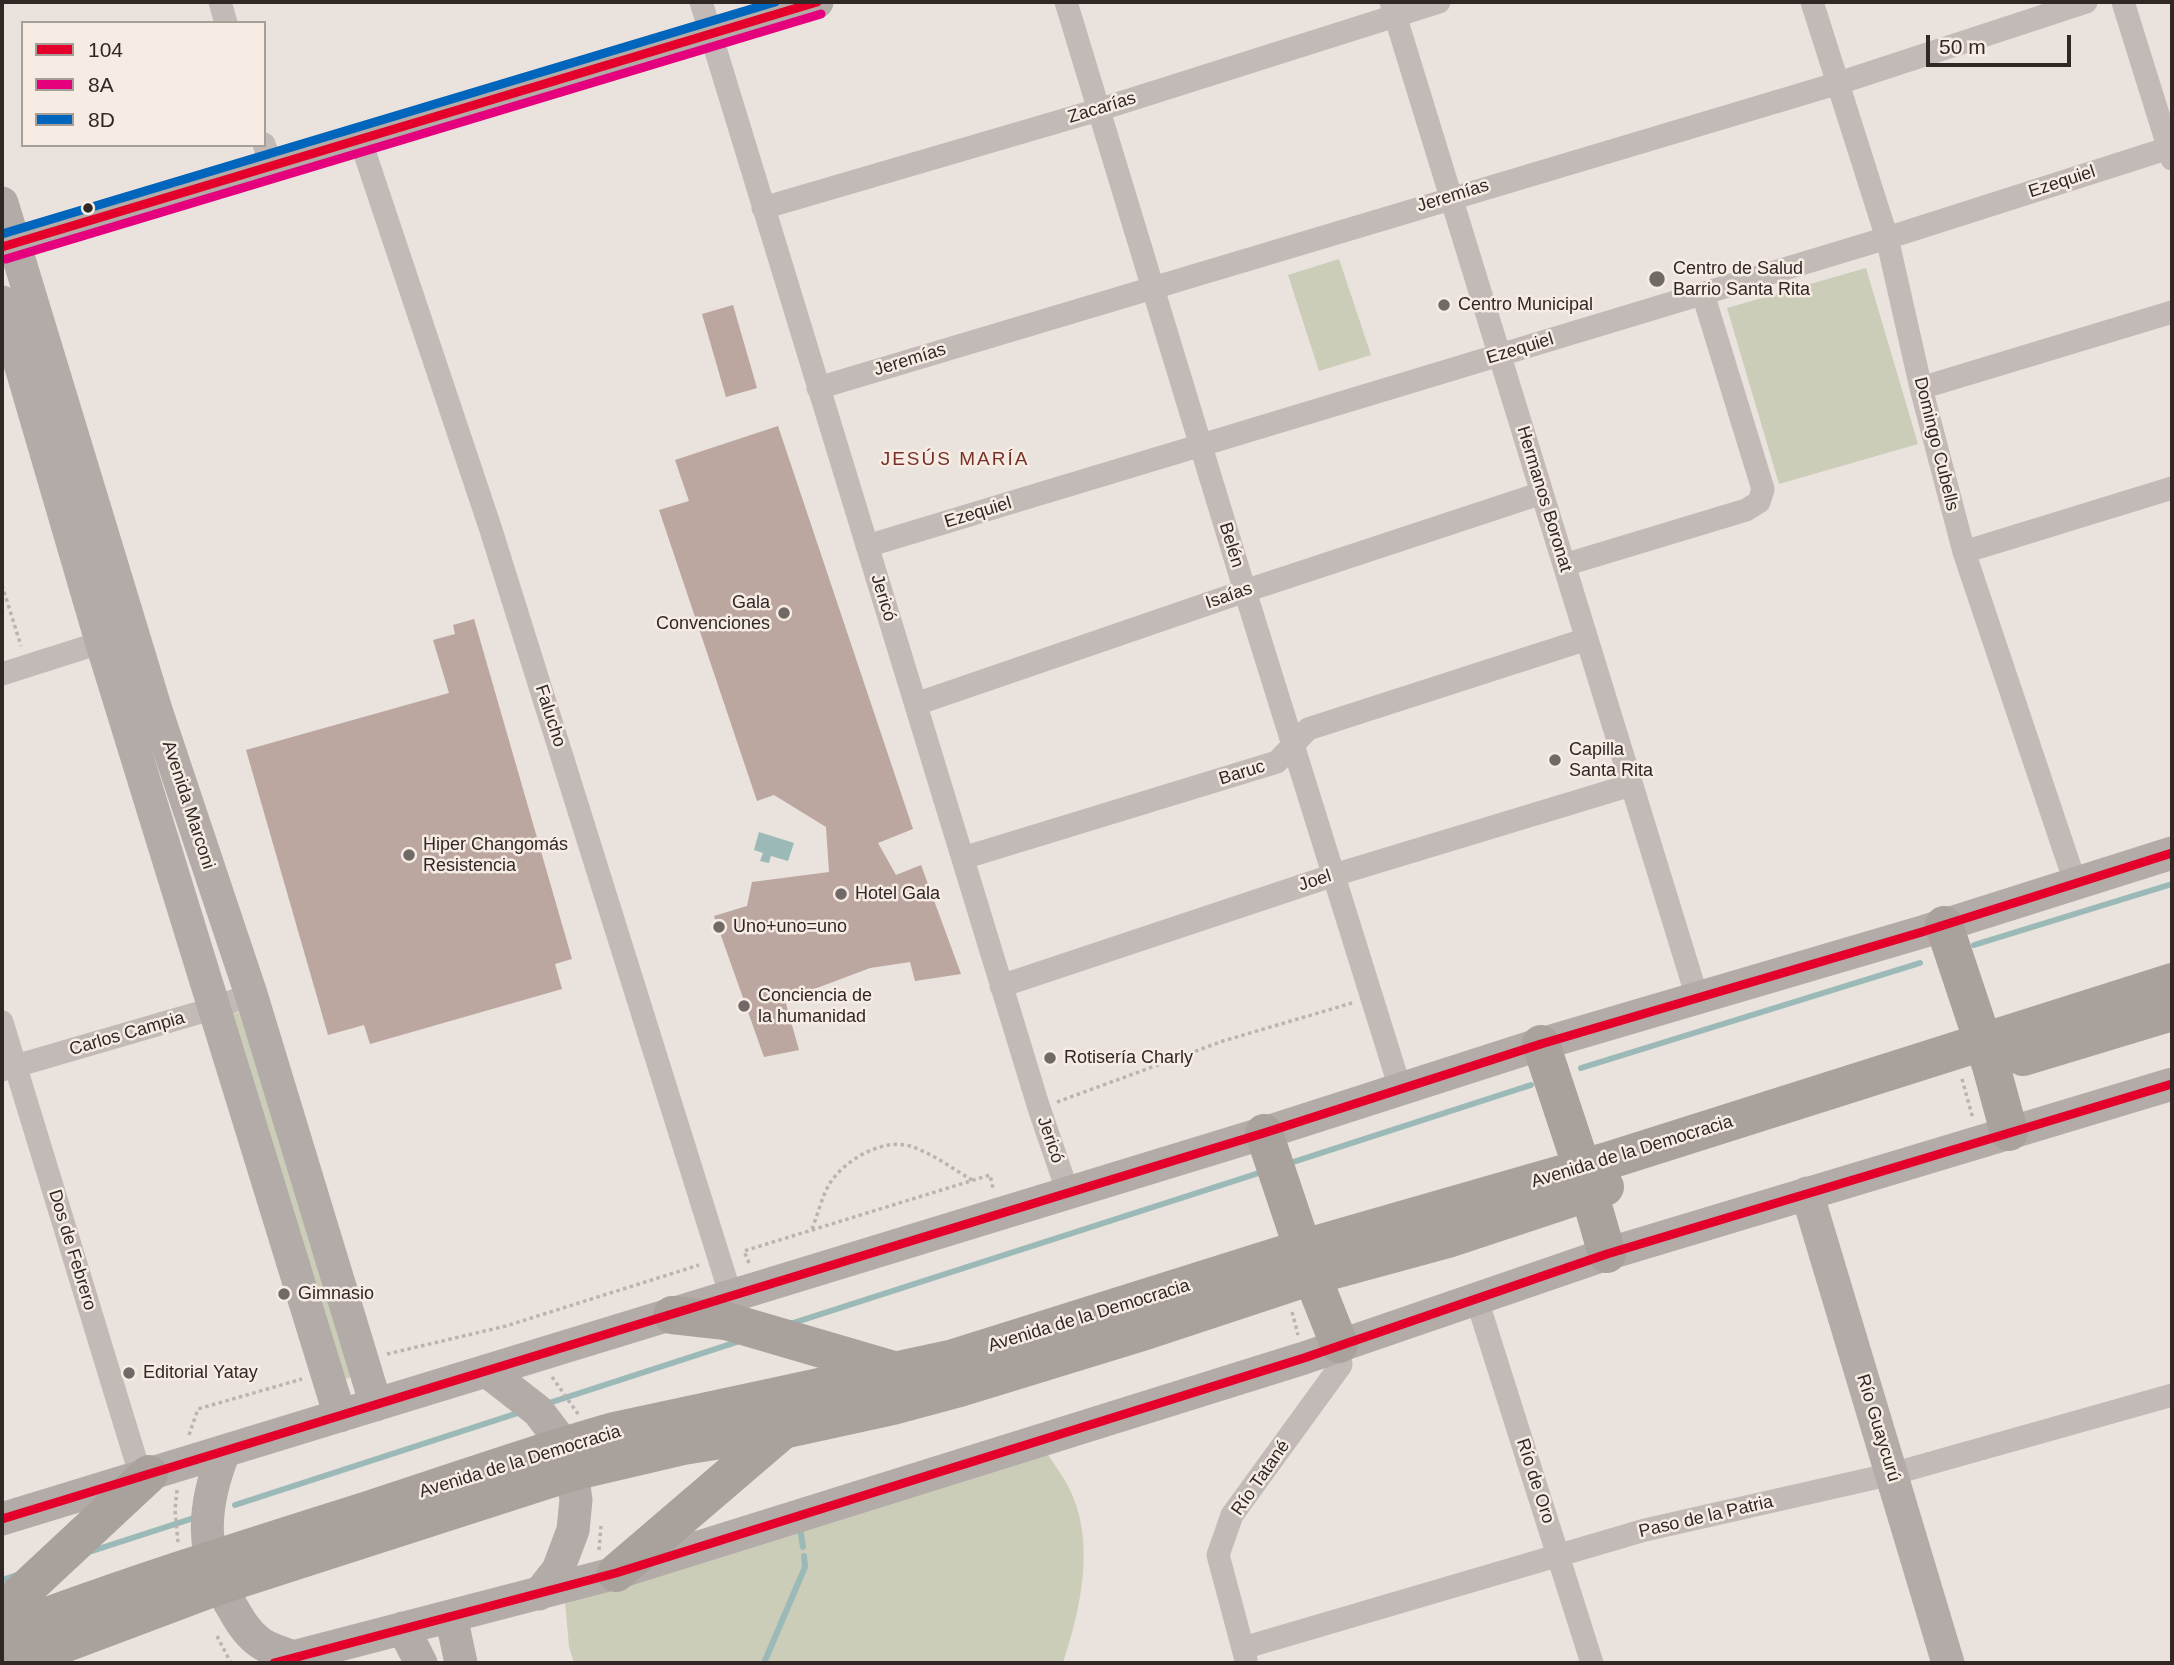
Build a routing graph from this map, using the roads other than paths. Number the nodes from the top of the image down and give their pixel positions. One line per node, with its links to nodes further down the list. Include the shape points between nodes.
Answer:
1 (220, 2): 10 (street)
2 (701, 2): 11 (street, Jericó)
3 (817, 2): 11 (street)
4 (1066, 2): 13 (street, Belén)
5 (1439, 2): 9 (street, Zacarías)
6 (1812, 2): 12 (street, Domingo Cubells)
7 (2086, 2): 12 (street, Jeremías)
8 (2123, 2): 15 (street)
9 (1393, 8): 13 (street, Zacarías); 17 (street, Hermanos Boronat)
10 (225, 21)
11 (711, 34): 14 (street); 19 (street, Jericó)
12 (1839, 83): 17 (street, Jeremías); 20 (street, Domingo Cubells)
13 (1098, 110): 19 (street, Zacarías); 22 (street, Belén)
14 (360, 139): 16 (street); 66 (street, Falucho, via 491,530 720,1258)
15 (2171, 151): 20 (street, Ezequiel)
16 (268, 155): 21 (street)
17 (1451, 197): 22 (street, Jeremías); 26 (street, Hermanos Boronat)
18 (2, 203): 21 (street, Avenida Marconi)
19 (763, 208): 27 (street, Jericó)
20 (1887, 238): 23 (street, Ezequiel); 28 (street, Domingo Cubells)
21 (8, 245): 36 (street, Avenida Marconi)
22 (1153, 287): 27 (street, Jeremías); 29 (street, Belén)
23 (1703, 294): 26 (street, Ezequiel); 34 (street, via 1763,489 1759,502 1746,510)
24 (2, 302): 36 (street, Avenida Marconi)
25 (2172, 312): 28 (street)
26 (1500, 355): 29 (street, Ezequiel); 31 (street, Hermanos Boronat)
27 (818, 388): 32 (street, Jericó)
28 (1921, 388): 33 (street, Domingo Cubells)
29 (1201, 445): 32 (street, Ezequiel); 35 (street, Belén)
30 (2172, 488): 33 (street)
31 (1542, 493): 34 (street, Hermanos Boronat); 35 (street, Isaías)
32 (867, 546): 39 (street, Jericó)
33 (1964, 552): 45 (street, Domingo Cubells)
34 (1564, 565): 37 (street, Hermanos Boronat)
35 (1245, 591): 39 (street, Isaías); 40 (street, Belén)
36 (117, 637): 38 (street); 49 (street, Avenida Marconi, via 160,723); 51 (street, Avenida Marconi)
37 (1587, 639): 40 (street, Baruc, via 1308,729); 41 (street, Hermanos Boronat)
38 (2, 674)
39 (916, 704): 43 (street, Jericó)
40 (1292, 745): 43 (street, Baruc, via 1277,762); 44 (street, Belén)
41 (1631, 785): 44 (street, Joel); 50 (street, Hermanos Boronat)
42 (2172, 853): 45 (street)
43 (963, 858): 48 (street, Jericó)
44 (1334, 875): 48 (street, Joel); 58 (street, Belén)
45 (2075, 882): 46 (street)
46 (1944, 925): 50 (street); 55 (highway)
47 (2172, 982): 55 (highway, Avenida de la Democracia)
48 (1002, 986): 62 (street, Jericó)
49 (251, 994): 51 (street, Carlos Campia); 73 (street, Avenida Marconi)
50 (1697, 997): 54 (street)
51 (215, 1008): 56 (street, Carlos Campia); 74 (street, Avenida Marconi)
52 (2172, 1012): 55 (highway, Avenida de la Democracia)
53 (2, 1022): 56 (street, Dos de Febrero)
54 (1541, 1044): 58 (street); 61 (highway)
55 (1986, 1055): 59 (highway); 61 (highway, Avenida de la Democracia, via 1743,1142)
56 (9, 1068): 78 (street, Dos de Febrero)
57 (2172, 1084): 59 (street)
58 (1400, 1088): 60 (street)
59 (2009, 1132): 63 (street)
60 (1264, 1133): 62 (street); 65 (highway)
61 (1586, 1180): 64 (highway); 65 (highway, Avenida de la Democracia, via 1448,1239)
62 (1068, 1193): 66 (street)
63 (1807, 1193): 64 (street); 79 (street, Río Guaycurú)
64 (1607, 1254): 67 (street)
65 (1308, 1262): 69 (highway); 71 (highway, Avenida de la Democracia); 75 (highway, Avenida de la Democracia, via 1145,1331 956,1389)
66 (745, 1292): 68 (street)
67 (1477, 1300): 69 (street); 81 (street, Río de Oro)
68 (672, 1315): 70 (street); 71 (highway, via 726,1321)
69 (1339, 1344): 83 (street); 89 (street, Río Tatané, via 1341,1366 1232,1515 1218,1555)
70 (486, 1371): 73 (street); 77 (street, via 538,1412)
71 (899, 1371): 77 (highway, Avenida de la Democracia)
72 (2172, 1395): 79 (street, Paso de la Patria)
73 (376, 1405): 74 (street)
74 (341, 1416): 76 (street)
75 (783, 1430): 77 (highway, Avenida de la Democracia, via 683,1446); 83 (highway)
76 (224, 1452): 78 (street); 82 (street, via 211,1485 206,1521)
77 (575, 1452): 82 (highway, Avenida de la Democracia, via 372,1508); 84 (street, via 573,1530 558,1570)
78 (157, 1472): 80 (street); 85 (highway)
79 (1892, 1474): 81 (street, Paso de la Patria, via 1645,1530); 95 (street, Río Guaycurú)
80 (2, 1519)
81 (1559, 1556): 89 (street, Paso de la Patria); 94 (street, Río de Oro)
82 (214, 1572): 88 (highway, Avenida de la Democracia); 90 (street, via 246,1629); 91 (highway, Avenida de la Democracia)
83 (605, 1576): 84 (street)
84 (539, 1594): 86 (street)
85 (2, 1611)
86 (451, 1616): 87 (street); 93 (street)
87 (403, 1628): 90 (street); 92 (street)
88 (2, 1633)
89 (1245, 1656)
90 (283, 1660)
91 (13, 1663)
92 (421, 1663)
93 (461, 1663)
94 (1592, 1663)
95 (1948, 1663)

